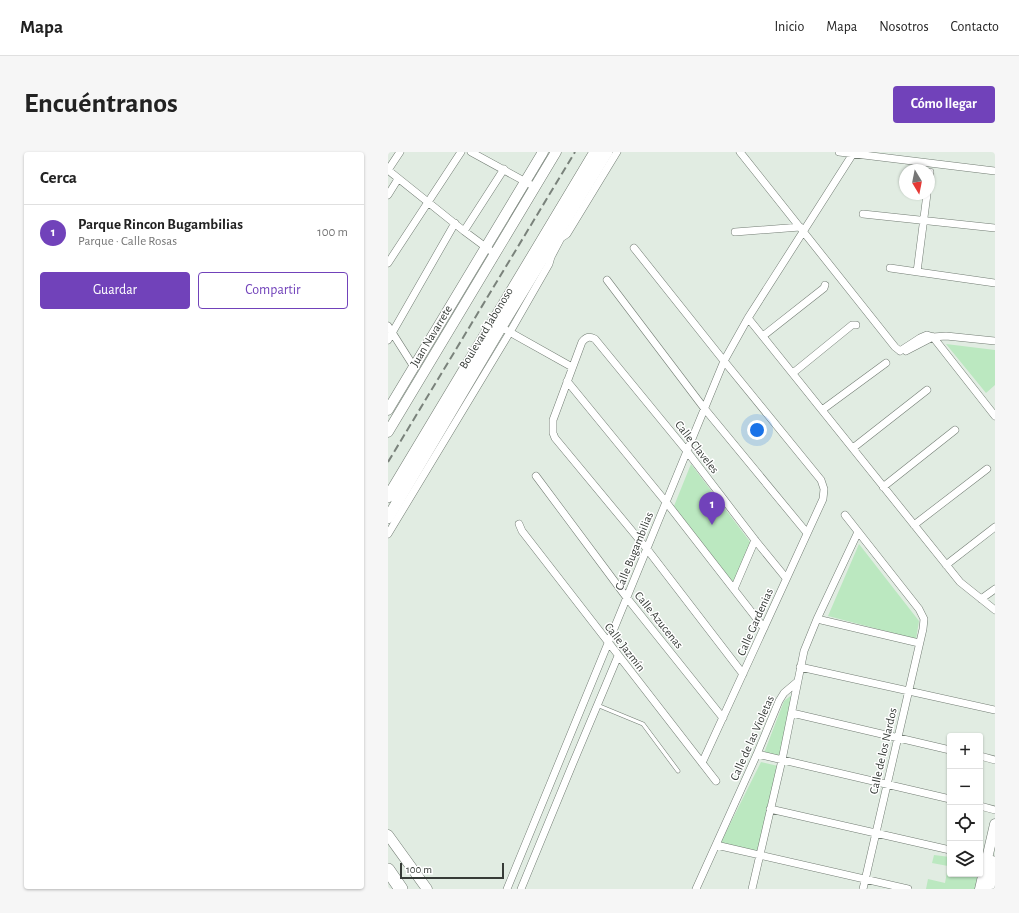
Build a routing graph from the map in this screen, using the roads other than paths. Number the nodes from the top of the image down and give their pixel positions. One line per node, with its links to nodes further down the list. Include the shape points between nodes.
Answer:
1 (400, 152): 13 (street)
2 (461, 152): 19 (street)
3 (471, 152): 12 (street)
4 (544, 152): 16 (main road)
5 (556, 152): 16 (main road)
6 (595, 152): 40 (main road, Boulevard Jabonoso)
7 (607, 152): 27 (main road, Boulevard Jabonoso)
8 (617, 152): 27 (street, via 567,234)
9 (740, 152): 24 (street)
10 (839, 152): 11 (street)
11 (853, 153): 14 (street); 24 (street, Calle Bugambilias)
12 (504, 169): 16 (street); 25 (street)
13 (388, 170): 15 (street)
14 (995, 171)
15 (398, 178): 17 (street); 19 (street)
16 (531, 184): 28 (main road, Juan Navarrete); 30 (main road, Juan Navarrete)
17 (388, 195)
18 (927, 200): 21 (street)
19 (427, 202): 22 (street); 31 (street)
20 (863, 214): 21 (street)
21 (925, 220): 23 (street); 33 (street)
22 (455, 223): 25 (street); 41 (street)
23 (995, 228)
24 (802, 230): 26 (street); 37 (street, Calle Bugambilias); 43 (street, via 900,351 908,350)
25 (464, 231): 28 (street)
26 (735, 232)
27 (553, 246): 40 (main road, Boulevard Jabonoso, via 538,274)
28 (487, 247): 30 (street); 48 (main road, Juan Navarrete)
29 (634, 248): 46 (street)
30 (495, 254): 58 (main road, Juan Navarrete)
31 (388, 263)
32 (890, 268): 33 (street)
33 (917, 272): 35 (street)
34 (607, 280): 53 (street)
35 (995, 283)
36 (825, 285): 42 (street)
37 (748, 318): 42 (street); 46 (street, Calle Bugambilias)
38 (856, 325): 50 (street, via 852,325)
39 (388, 326): 41 (street)
40 (501, 327): 49 (street); 59 (main road, Boulevard Jabonoso, via 490,356); 65 (main road, Boulevard Jabonoso)
41 (392, 333): 44 (street); 48 (street)
42 (761, 333): 50 (street)
43 (933, 336): 45 (street); 56 (street)
44 (388, 340)
45 (995, 342)
46 (724, 361): 53 (street, Calle Bugambilias); 74 (street, Calle Gardenias, via 821,480 824,489 823,499)
47 (886, 363): 55 (street)
48 (414, 367): 54 (main road, Juan Navarrete)
49 (572, 367): 51 (street); 61 (street, Calle Claveles, via 585,338 595,339)
50 (793, 373): 55 (street)
51 (567, 381): 66 (street); 76 (street, via 553,420 553,433)
52 (927, 390): 60 (street)
53 (704, 408): 61 (street, Calle Bugambilias); 74 (street)
54 (388, 410)
55 (822, 410): 60 (street)
56 (995, 416)
57 (955, 430): 64 (street)
58 (388, 432)
59 (437, 445): 68 (main road, Boulevard Jabonoso); 73 (street)
60 (853, 448): 64 (street)
61 (686, 450): 66 (street, Calle Bugambilias); 75 (street, Calle Claveles)
62 (987, 469): 70 (street)
63 (536, 476): 81 (street, Calle Azucenas)
64 (883, 487): 70 (street)
65 (388, 496)
66 (666, 502): 76 (street, Calle Bugambilias); 79 (street)
67 (845, 515): 72 (street)
68 (388, 518)
69 (519, 524): 86 (street, Calle Jazmín)
70 (914, 526): 77 (street)
71 (995, 527): 77 (street)
72 (858, 532): 84 (street); 87 (street, Calle de los Nardos, via 919,609 924,619)
73 (388, 534)
74 (807, 534): 78 (street, Calle Gardenias)
75 (755, 540): 78 (street, Calle Claveles); 79 (street)
76 (647, 549): 81 (street, Calle Bugambilias); 90 (street)
77 (946, 565): 82 (street, via 960,582)
78 (786, 578): 85 (street, Calle Gardenias)
79 (734, 589): 85 (street)
80 (995, 589): 82 (street)
81 (627, 598): 86 (street, Calle Bugambilias); 96 (street, Calle Azucenas)
82 (981, 599): 83 (street)
83 (995, 610)
84 (817, 619): 87 (street); 89 (street)
85 (764, 628): 90 (street, Calle Gardenias)
86 (608, 643): 88 (street, Calle Jazmín); 100 (street, Calle Bugambilias)
87 (919, 643): 92 (street, Calle de los Nardos)
88 (618, 656): 93 (street); 105 (street, Calle Jazmín)
89 (800, 667): 91 (street); 92 (street)
90 (743, 674): 96 (street, Calle Gardenias)
91 (797, 682): 95 (street); 99 (street, Calle de las Violetas, via 779,701)
92 (908, 690): 94 (street); 97 (street, Calle de los Nardos)
93 (597, 705): 104 (street); 106 (lane, via 643,724)
94 (995, 710)
95 (792, 713): 97 (street); 102 (street)
96 (723, 718): 105 (street, Calle Gardenias)
97 (897, 737): 98 (street); 108 (street, Calle de los Nardos)
98 (947, 749)
99 (757, 754): 102 (street); 116 (street, Calle de las Violetas)
100 (562, 757): 104 (street); 125 (street, Calle Bugambilias)
101 (983, 757): 103 (street)
102 (782, 760): 108 (street); 111 (street)
103 (995, 760)
104 (573, 763): 126 (street)
105 (702, 763): 107 (street, Calle Jazmín)
106 (678, 771)
107 (716, 781)
108 (887, 784): 109 (street); 114 (street, Calle de los Nardos)
109 (947, 798)
110 (983, 807): 112 (street)
111 (770, 809): 114 (street); 118 (street)
112 (995, 810)
113 (995, 824): 119 (main road)
114 (876, 833): 117 (street); 122 (street, Calle de los Nardos)
115 (388, 835): 124 (main road)
116 (716, 845): 118 (street); 127 (street, Calle de las Violetas)
117 (947, 849)
118 (760, 855): 122 (street); 128 (street)
119 (987, 858): 131 (main road)
120 (995, 866): 132 (main road)
121 (388, 870): 123 (highway)
122 (865, 879): 129 (street, Calle de los Nardos); 130 (street)
123 (401, 889)
124 (427, 889)
125 (507, 889)
126 (521, 889)
127 (696, 889)
128 (752, 889)
129 (863, 889)
130 (908, 889)
131 (980, 889)
132 (990, 889)

